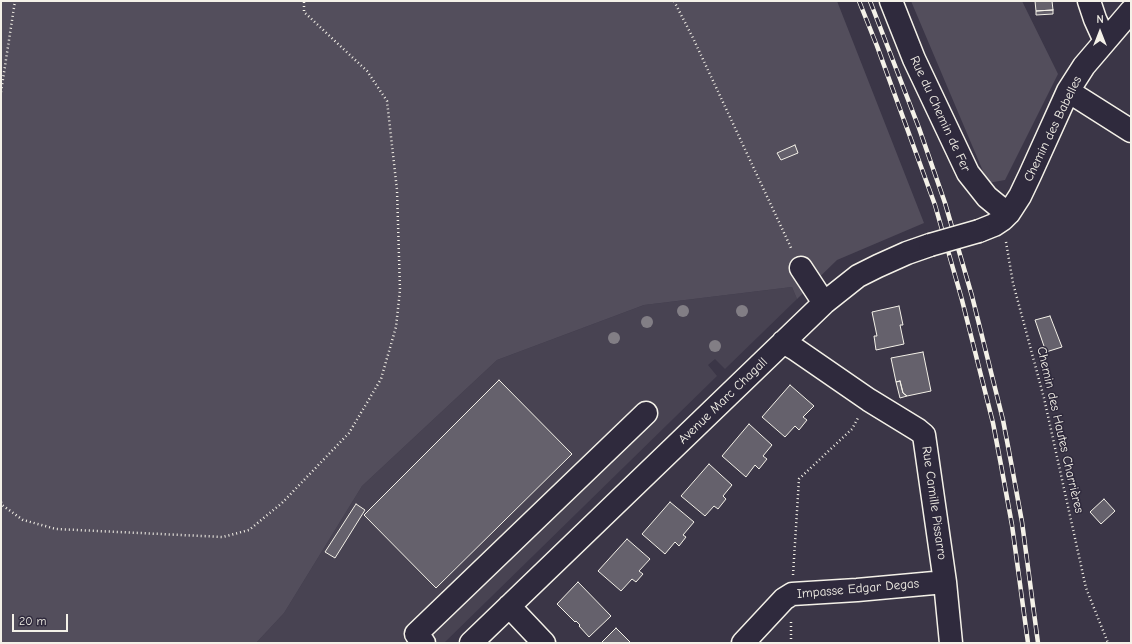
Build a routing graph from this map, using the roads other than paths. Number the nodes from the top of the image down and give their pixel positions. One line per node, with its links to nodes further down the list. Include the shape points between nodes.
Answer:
1 (891, 1): 7 (street, Rue du Chemin de Fer, via 914,59 968,173)
2 (1089, 1): 4 (street)
3 (1131, 11): 4 (street, Chemin des Babelles)
4 (1104, 41): 5 (street, Chemin des Babelles)
5 (1068, 91): 6 (street); 7 (street, Chemin des Babelles, via 1027,182)
6 (1131, 131)
7 (1006, 216): 9 (street, Avenue Marc Chagall, bridge, via 994,225 979,231 907,253 878,266 858,276)
8 (801, 268): 9 (street)
9 (824, 303): 10 (street, Avenue Marc Chagall)
10 (783, 342): 12 (street, Rue Camille Pissarro, via 924,436); 13 (street, Avenue Marc Chagall)
11 (646, 413): 14 (street, via 416,634)
12 (945, 582): 17 (street, Impasse Edgar Degas, via 792,594 784,599); 18 (street, Rue Camille Pissarro)
13 (509, 606): 15 (street, Avenue Marc Chagall); 16 (street)
14 (424, 643)
15 (471, 643)
16 (544, 643)
17 (743, 643)
18 (951, 643)

